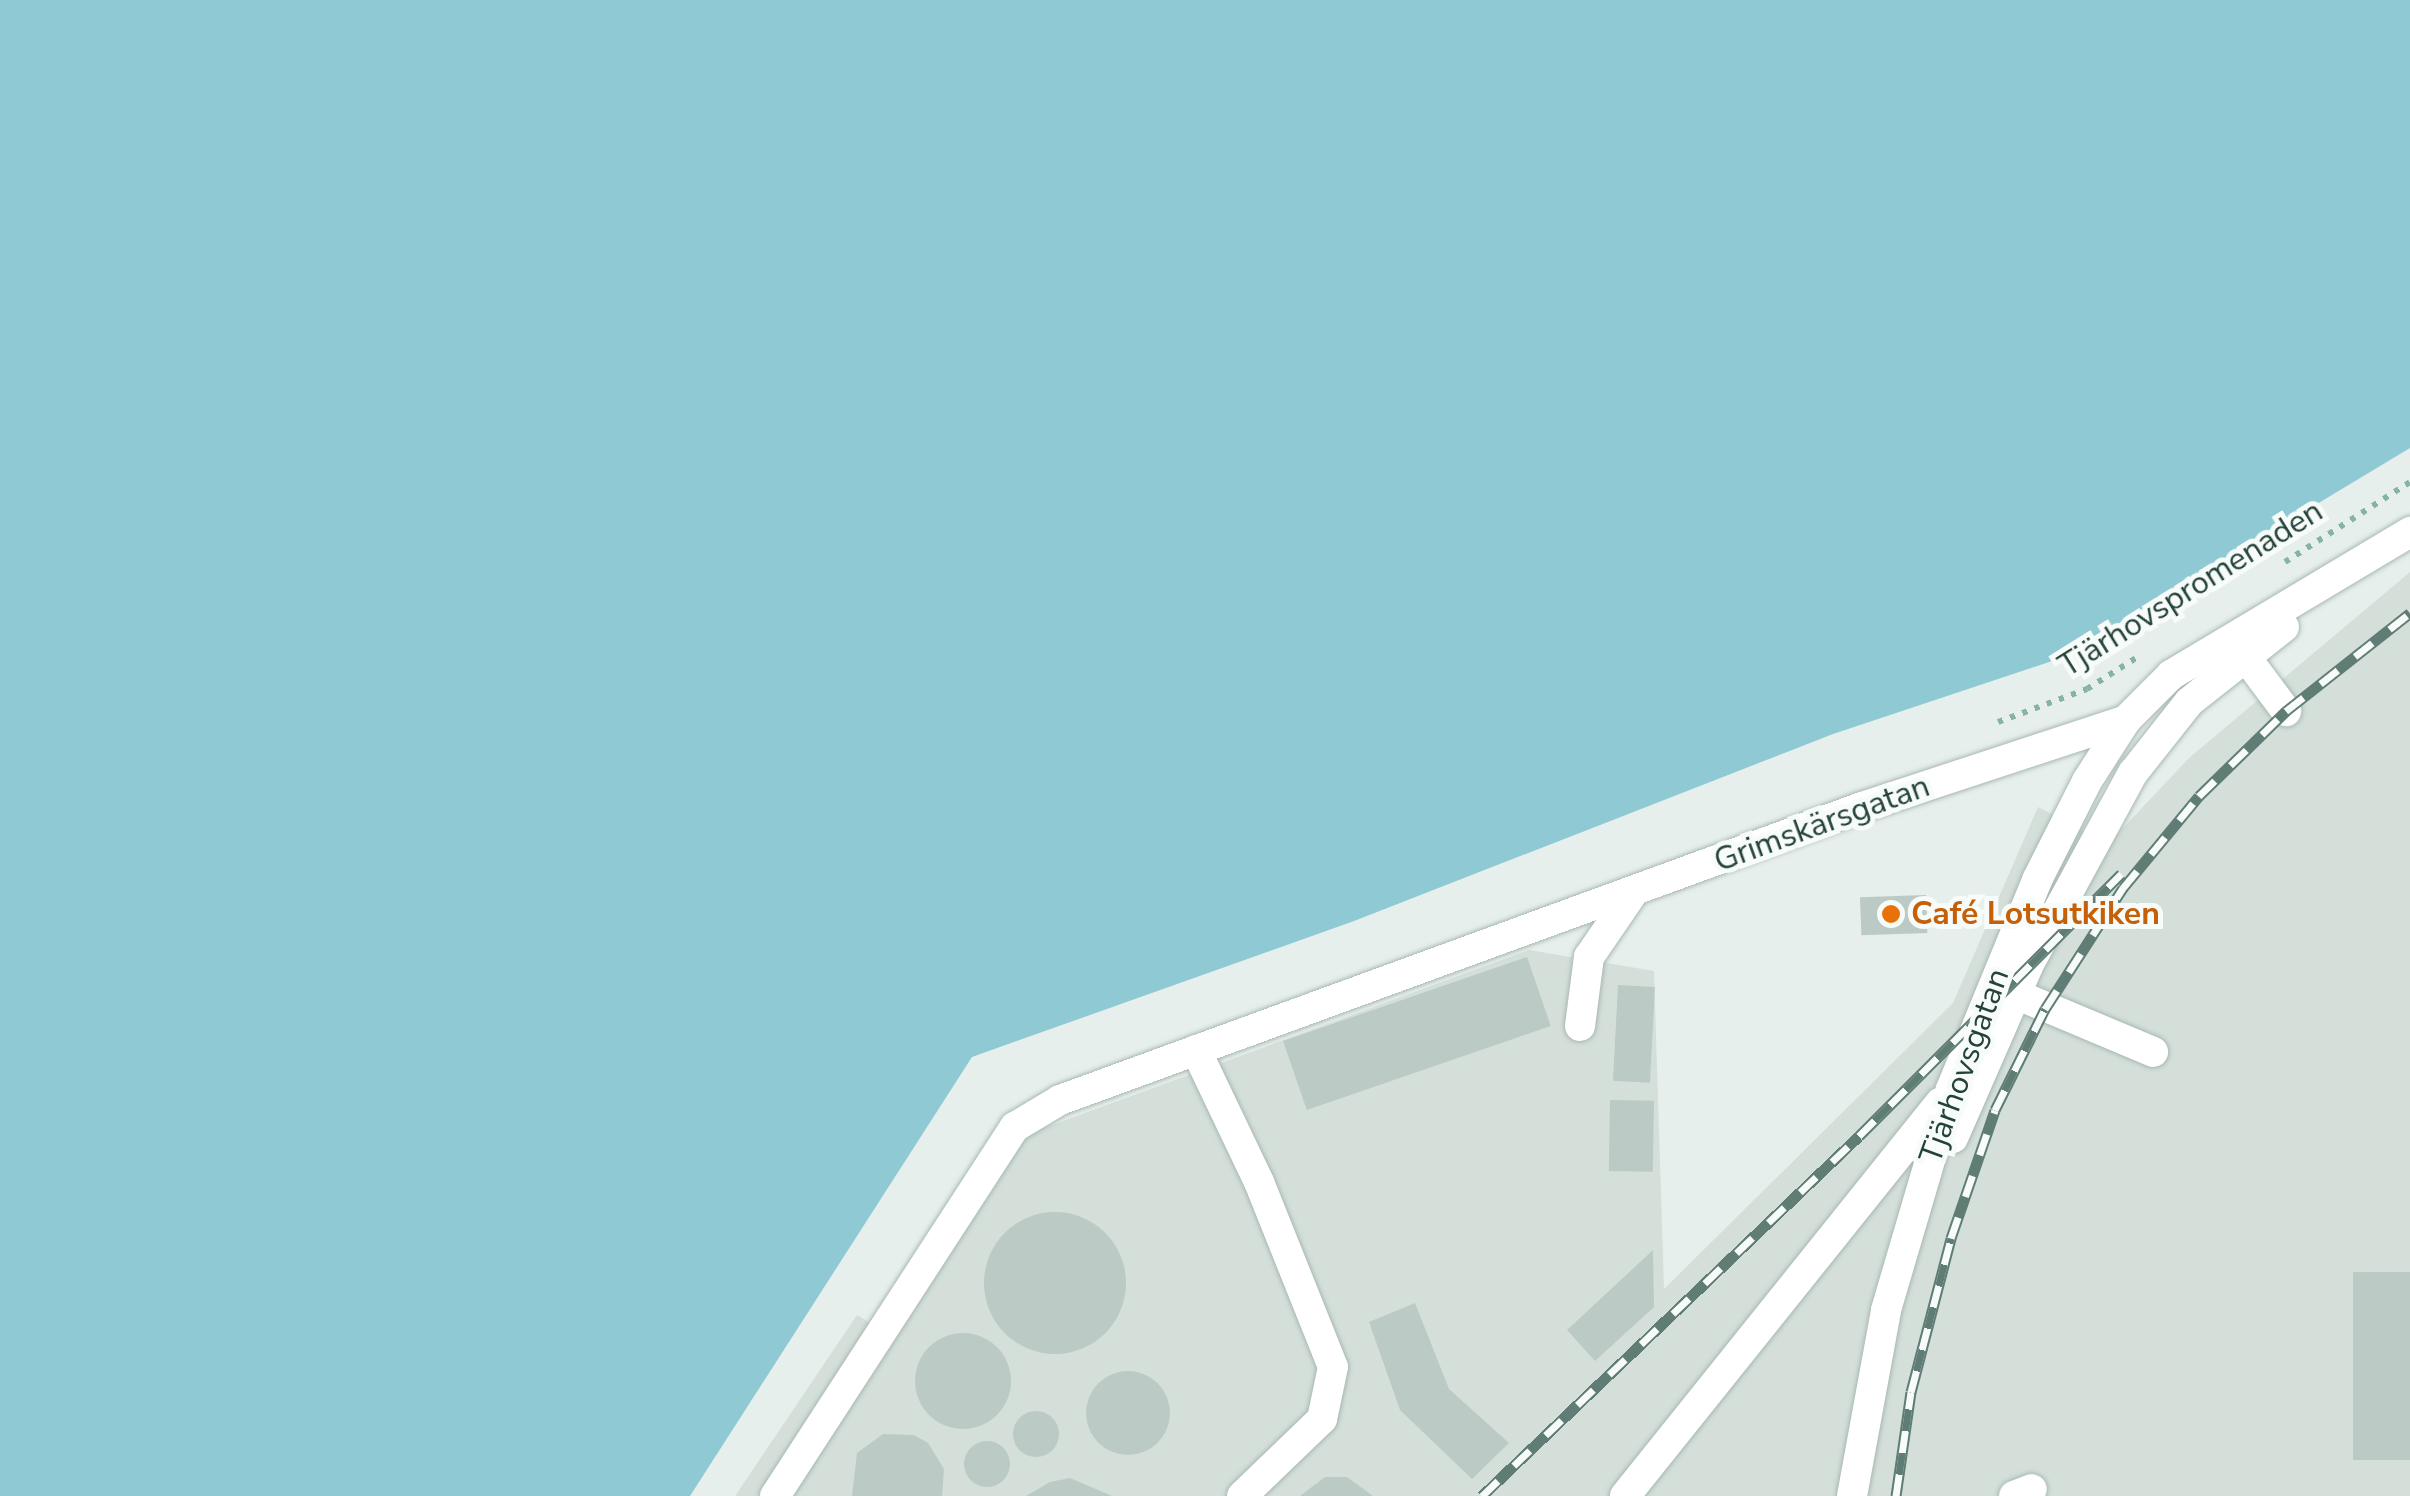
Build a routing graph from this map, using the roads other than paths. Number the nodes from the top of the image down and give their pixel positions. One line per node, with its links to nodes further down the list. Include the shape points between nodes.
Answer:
1 (2406, 535): 2 (street, Tjärhovsgatan); 4 (street, Tjärhovsgatan, via 2171,675)
2 (2245, 656): 3 (street); 6 (street, Tjärhovsgatan, via 2189,702 2133,773)
3 (2286, 711)
4 (2126, 720): 5 (street, Grimskärsgatan, via 1862,807); 6 (street, Tjärhovsgatan, via 2073,807)
5 (1632, 894): 7 (street, via 1589,957); 8 (street, Grimskärsgatan)
6 (2004, 989): 9 (street); 10 (street, Tjärhovsgatan); 11 (street, Tjärhovsgatan)
7 (1580, 1026)
8 (1196, 1050): 12 (street, Grimskärsgatan, via 1060,1100 1015,1127); 13 (street, via 1259,1182 1333,1367 1322,1419)
9 (2153, 1052)
10 (1951, 1089): 11 (street, Tjärhovsgatan); 14 (street)
11 (1909, 1232): 15 (street, Tjärhovsgatan, via 1868,1382)
12 (775, 1496)
13 (1242, 1496)
14 (1624, 1496)
15 (1852, 1496)

